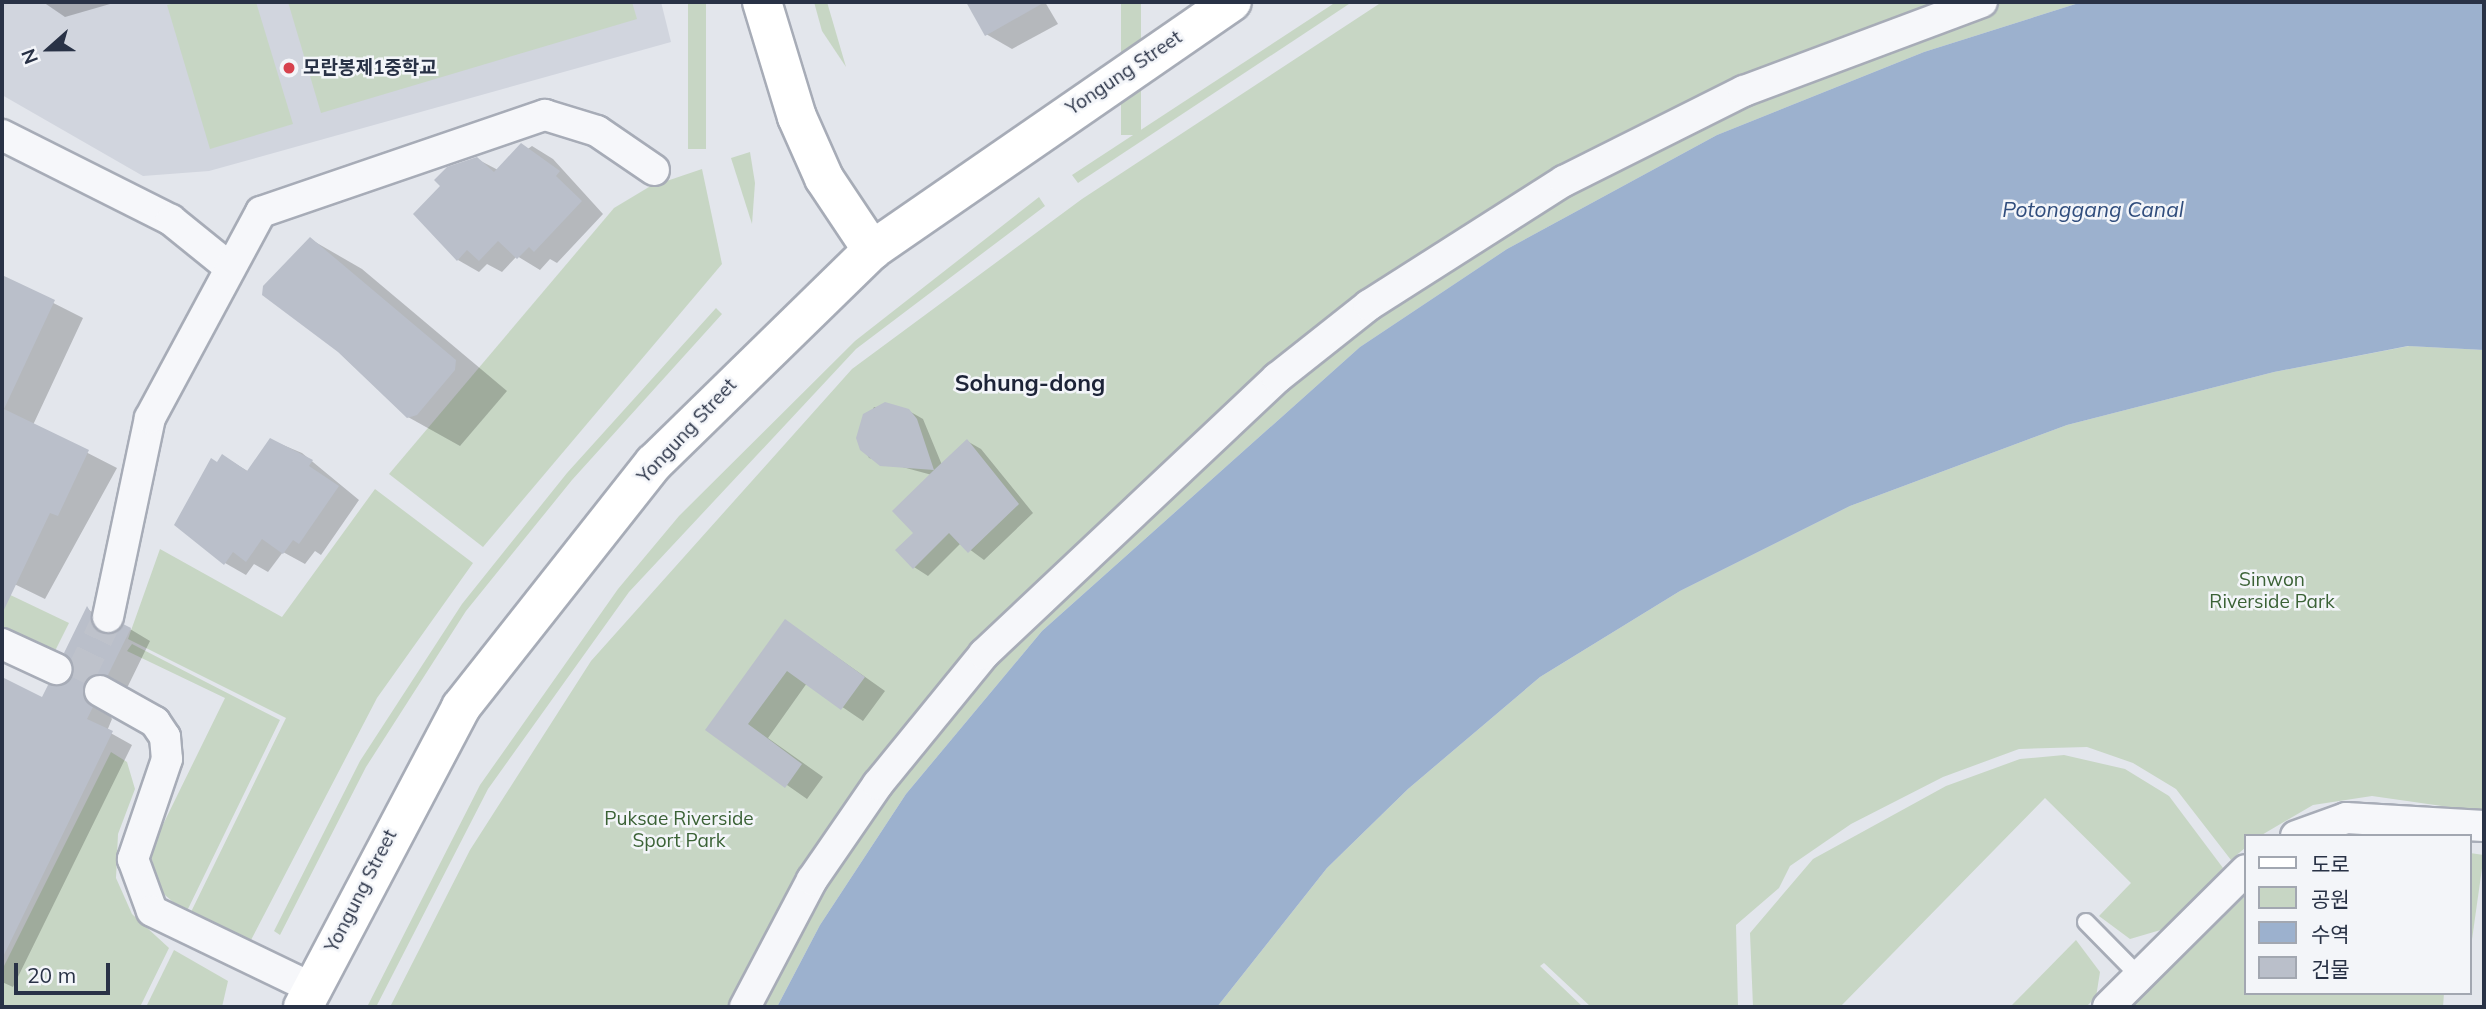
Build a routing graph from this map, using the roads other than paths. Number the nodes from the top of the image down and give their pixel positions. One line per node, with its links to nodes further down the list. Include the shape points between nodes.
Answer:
1 (762, 2): 6 (main road, via 802,129 824,178)
2 (1232, 2): 6 (main road, Yongung Street)
3 (1982, 2): 18 (street, via 1744,91 1564,181 1369,305 1277,378 984,654 878,784 812,880)
4 (2, 135): 7 (street, via 171,220)
5 (654, 170): 7 (street, via 597,131 545,115 261,212)
6 (872, 250): 17 (main road, Yongung Street, via 654,463 560,575 461,707)
7 (229, 267): 8 (street, via 150,418)
8 (108, 617)
9 (2, 644): 10 (street)
10 (56, 669)
11 (100, 691): 17 (street, via 155,722 165,737 167,759 133,859 152,911)
12 (2484, 826): 13 (street, via 2346,818)
13 (2302, 834)
14 (2244, 872): 16 (street)
15 (2086, 922): 16 (lane)
16 (2139, 976): 19 (street)
17 (308, 998)
18 (745, 1007)
19 (2108, 1007)

